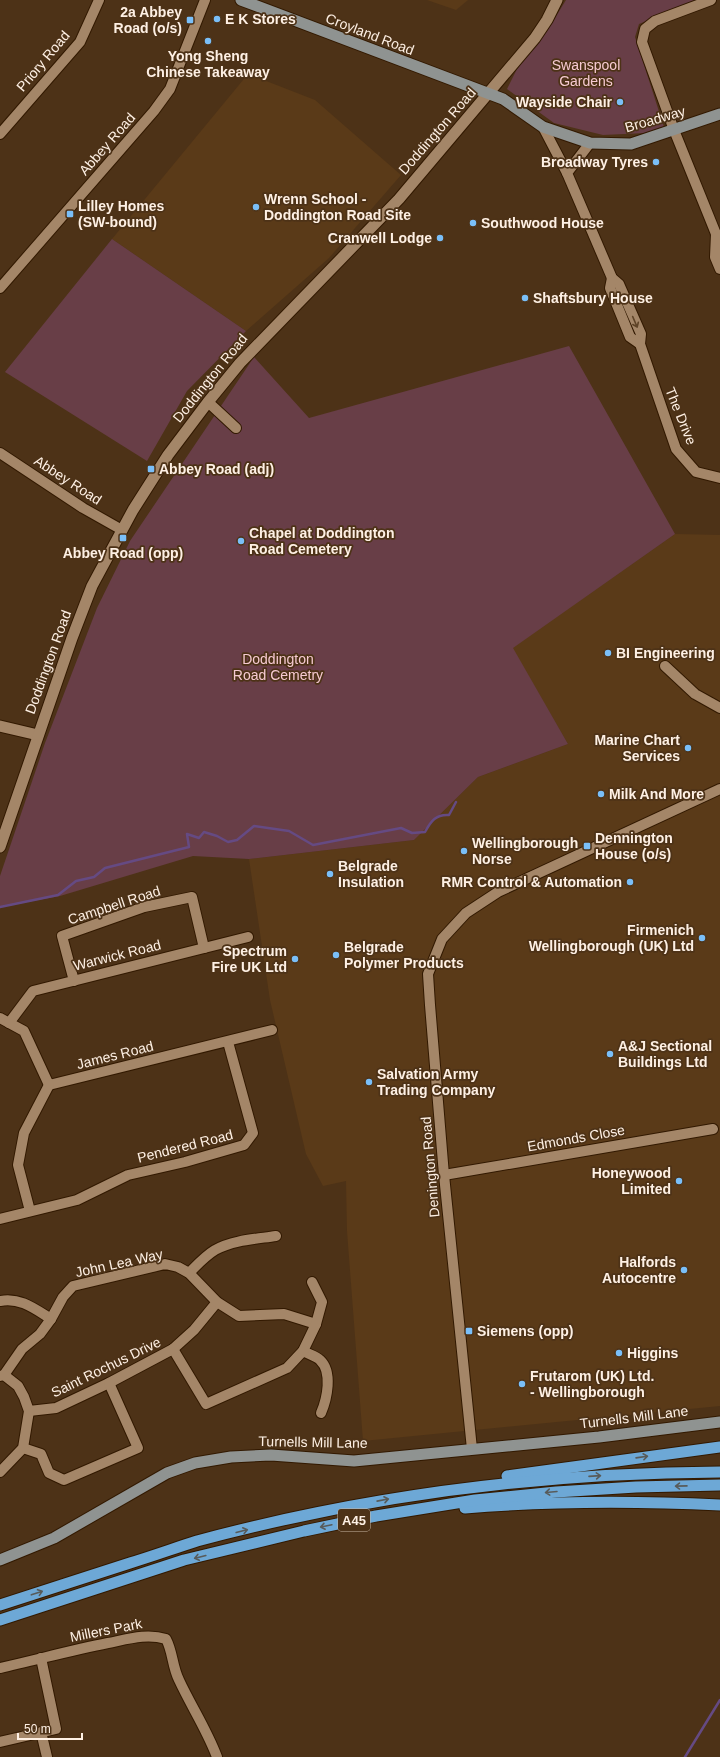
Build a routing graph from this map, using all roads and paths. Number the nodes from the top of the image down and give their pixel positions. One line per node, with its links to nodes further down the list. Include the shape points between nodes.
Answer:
1 (99, 0): 10 (street, Priory Road, via 80,42)
2 (205, 0): 15 (street, Abbey Road, via 170,89 154,111)
3 (241, 0): 6 (main road, Croyland Road)
4 (557, 0): 6 (street, Doddington Road, via 535,38)
5 (711, 0): 9 (street, via 655,21 645,29 642,42)
6 (489, 94): 8 (main road, Broadway, via 508,102); 16 (street, Doddington Road, via 399,199 265,336)
7 (720, 114): 9 (main road, Broadway)
8 (543, 127): 11 (main road, Broadway); 12 (street, The Drive)
9 (674, 130): 11 (main road, Broadway, via 631,144); 13 (street)
10 (0, 134)
11 (590, 143): 12 (street)
12 (567, 173): 19 (street, The Drive, via 612,278 620,284 641,334 640,344 676,450 696,472)
13 (718, 237): 14 (street, via 715,257)
14 (720, 269)
15 (0, 288)
16 (208, 402): 17 (street); 20 (street, Doddington Road, via 168,455)
17 (236, 428)
18 (0, 453): 20 (street, Abbey Road, via 83,508)
19 (720, 478)
20 (122, 530): 24 (street, Doddington Road, via 92,586)
21 (666, 666): 22 (street, via 695,694)
22 (720, 708)
23 (0, 726): 24 (street)
24 (38, 736): 26 (street, Doddington Road)
25 (720, 789): 35 (street, Denington Road, via 498,892 466,913 442,939 428,974)
26 (0, 847)
27 (248, 937): 28 (street, Warwick Road)
28 (204, 948): 29 (street, Warwick Road); 29 (street, Campbell Road, via 192,897 144,907 62,936)
29 (74, 981): 30 (street, Warwick Road, via 33,991)
30 (5, 1021): 33 (street, via 24,1031)
31 (272, 1030): 32 (street, James Road)
32 (228, 1042): 33 (street, James Road); 36 (street, Pendered Road, via 253,1133 244,1145 128,1175 77,1200)
33 (49, 1085): 36 (street, via 24,1133 18,1165)
34 (713, 1129): 35 (street, Edmonds Close)
35 (444, 1174): 54 (street, Denington Road)
36 (30, 1211): 37 (street, Pendered Road)
37 (0, 1219)
38 (276, 1236): 39 (street, via 236,1242 215,1250)
39 (189, 1273): 42 (street, John Lea Way); 43 (street, John Lea Way, via 165,1264 73,1286 63,1297)
40 (312, 1282): 44 (street, via 322,1302)
41 (0, 1301): 43 (street, via 21,1302)
42 (217, 1302): 44 (street, John Lea Way, via 239,1316 284,1314); 45 (street, Saint Rochus Drive, via 194,1330)
43 (51, 1319): 47 (street, John Lea Way, via 40,1334 22,1348)
44 (316, 1324): 46 (street)
45 (173, 1349): 46 (street, Saint Rochus Drive, via 206,1404 287,1368); 48 (street, Saint Rochus Drive)
46 (304, 1351): 50 (street, via 321,1360 328,1375 326,1401)
47 (2, 1376): 49 (street, via 18,1386)
48 (109, 1383): 49 (street, Saint Rochus Drive, via 56,1408); 53 (street, via 138,1448 64,1480 49,1472 41,1454)
49 (29, 1411): 53 (street)
50 (321, 1413)
51 (720, 1422): 54 (main road, Turnells Mill Lane)
52 (720, 1447): 58 (highway, A45, one-way to 52, via 506,1476)
53 (23, 1448): 55 (street)
54 (472, 1449): 61 (main road, Turnells Mill Lane, via 354,1461 271,1455 231,1457 195,1463 167,1473 54,1538)
55 (0, 1472)
56 (720, 1472): 58 (highway, A45, one-way to 56, via 570,1477)
57 (720, 1485): 60 (highway, A45, one-way to 60, via 556,1492 475,1500)
58 (410, 1495): 62 (highway, A45, one-way to 58, via 196,1542 300,1516)
59 (720, 1505): 60 (highway, A45, via 598,1502 476,1507)
60 (376, 1516): 63 (highway, A45, one-way to 63, via 184,1560)
61 (0, 1560)
62 (0, 1605)
63 (0, 1620)
64 (42, 1658): 65 (street, Millers Park); 66 (street, via 56,1729); 69 (street, Millers Park, via 142,1637 156,1636 166,1639 178,1679)
65 (0, 1668)
66 (41, 1732): 67 (street); 68 (street)
67 (0, 1742)
68 (47, 1757)
69 (217, 1757)

